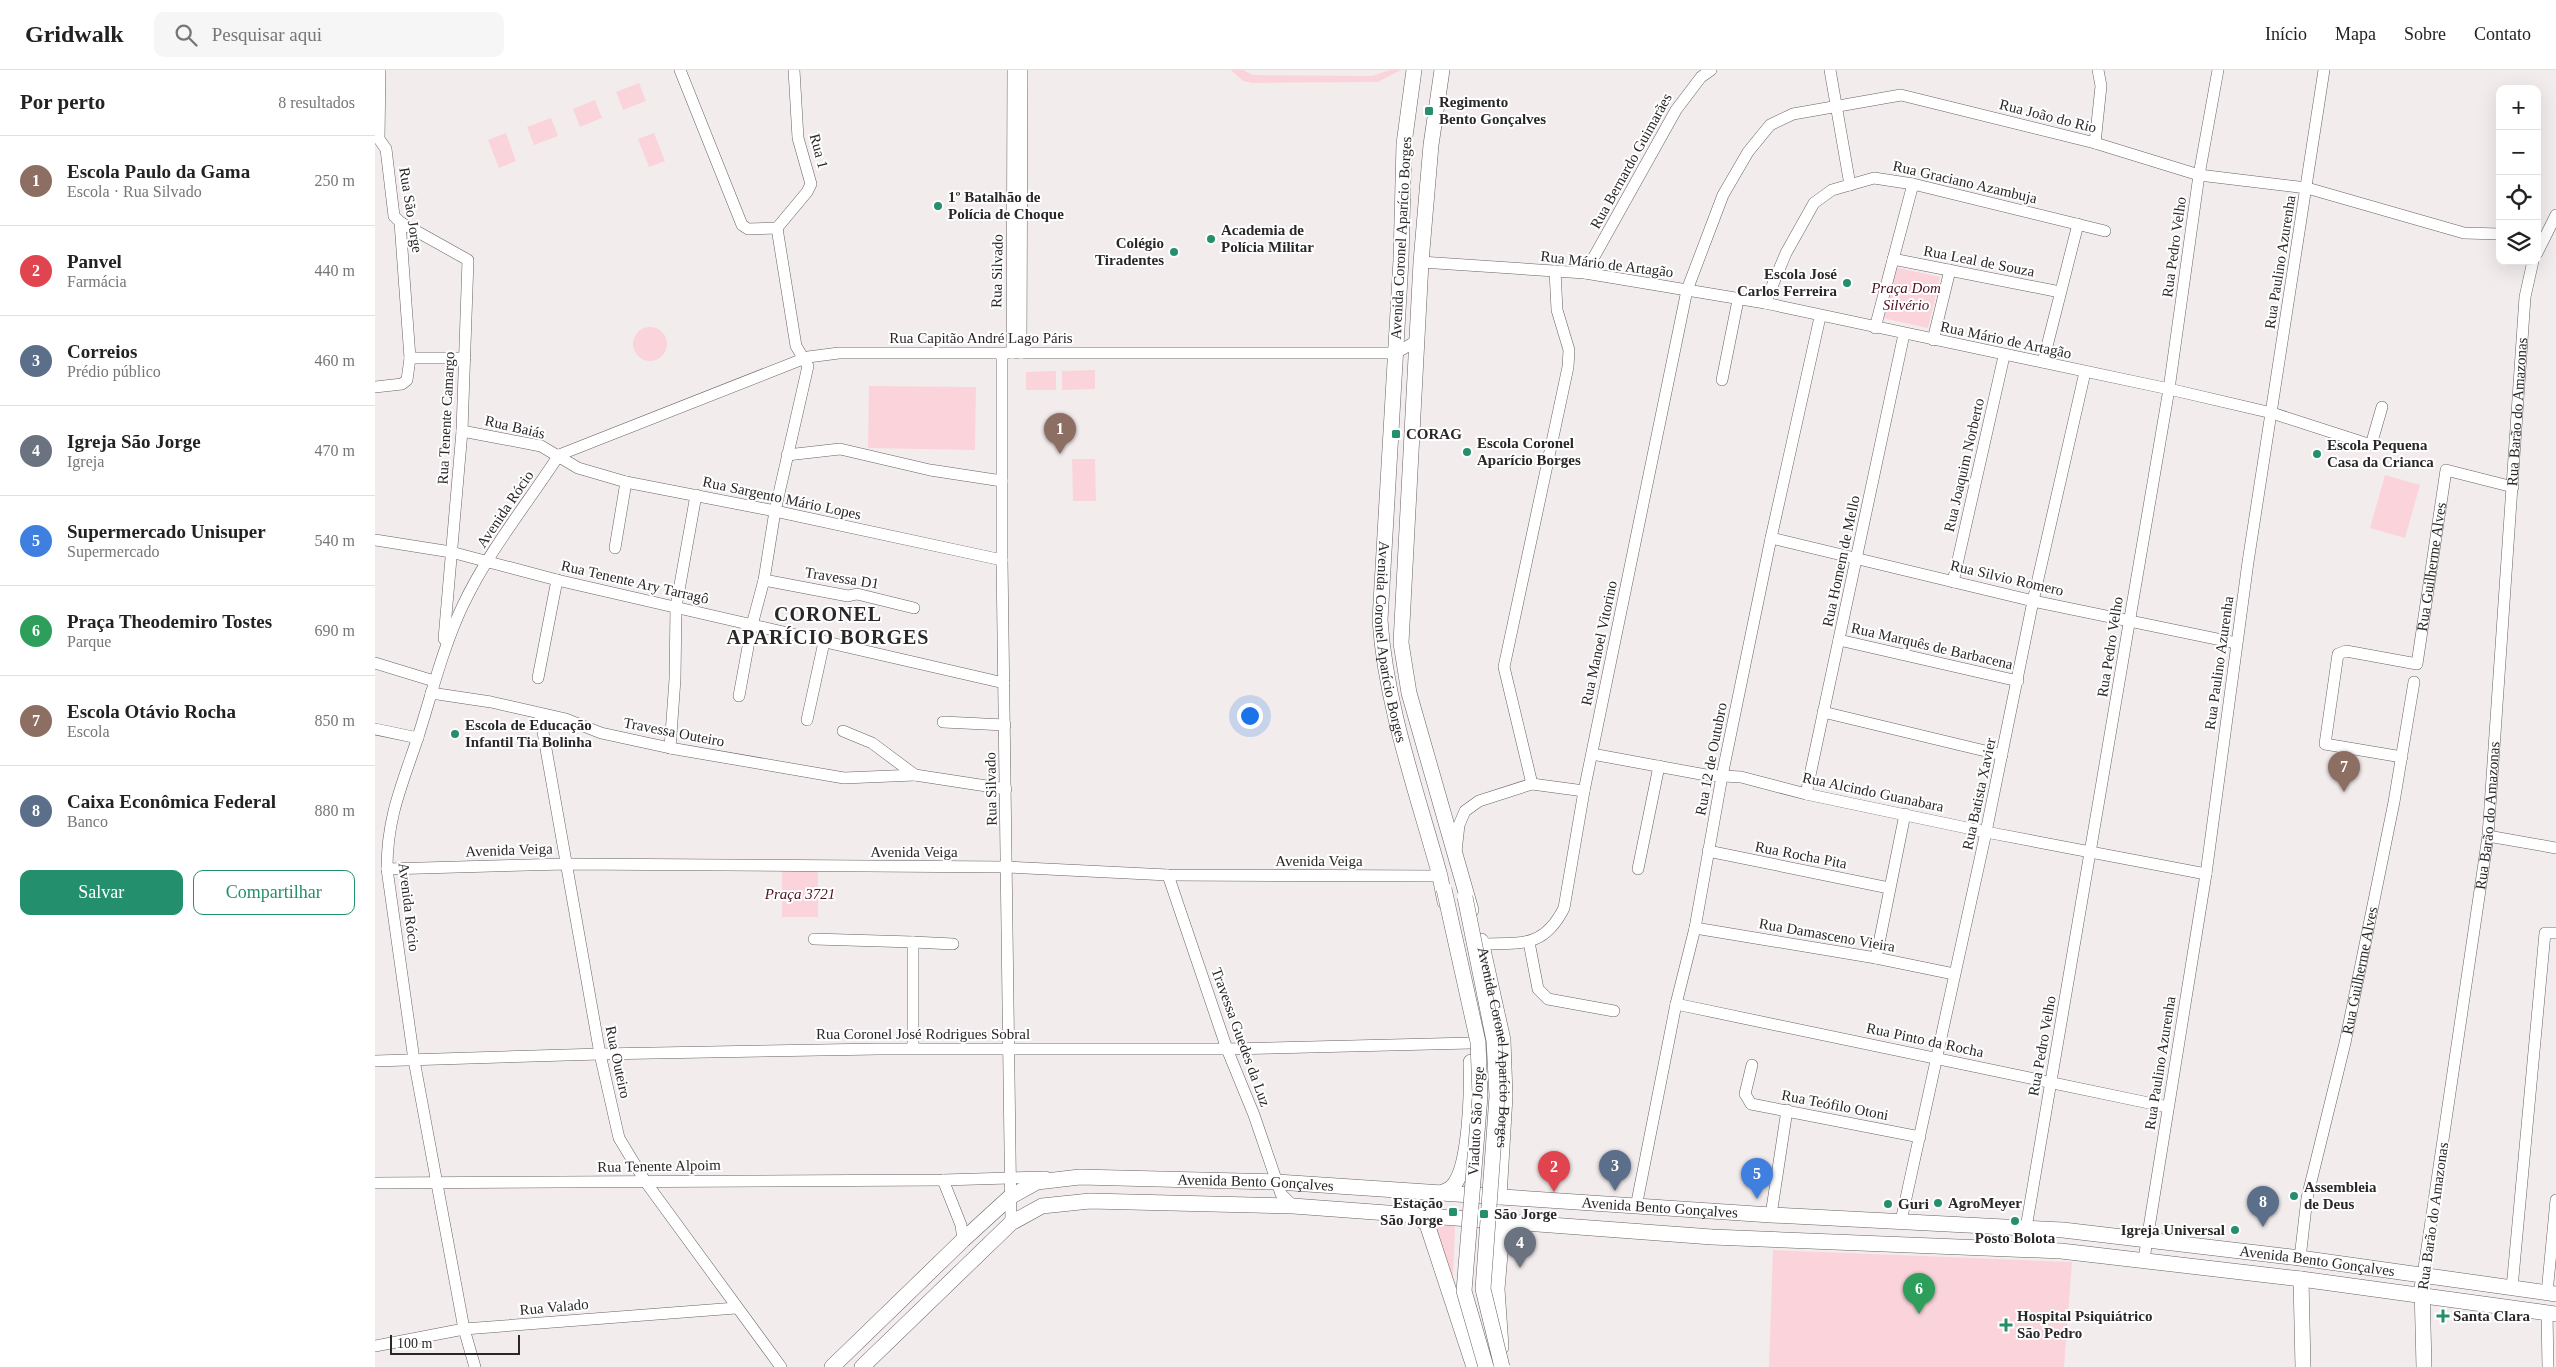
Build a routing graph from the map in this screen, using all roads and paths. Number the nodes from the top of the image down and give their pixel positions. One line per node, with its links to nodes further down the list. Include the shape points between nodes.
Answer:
1 (380, 70): 13 (street, Rua São Jorge)
2 (680, 70): 22 (street, via 741,225 748,229)
3 (794, 70): 22 (street, Rua 1, via 798,138 811,184)
4 (1414, 70): 43 (main road, Avenida Coronel Aparício Borges, via 1404,144)
5 (1441, 70): 28 (main road, Avenida Coronel Aparício Borges)
6 (1829, 70): 12 (street)
7 (2098, 70): 14 (street, via 2101,86)
8 (2218, 70): 15 (street, Rua Pedro Velho)
9 (2324, 70): 18 (street, Rua Paulino Azurenha)
10 (1017, 72): 42 (street, Rua Silvado, via 1016,332)
11 (1702, 72): 32 (street, Rua Bernardo Guimarães, via 1676,110)
12 (1837, 105): 14 (street, Rua João do Rio, via 1901,94); 16 (street); 33 (street, Rua João do Rio, via 1793,114 1770,125 1748,152 1723,195)
13 (377, 138): 20 (street, Rua São Jorge, via 386,148 394,216)
14 (2095, 143): 15 (street, Rua João do Rio)
15 (2199, 175): 18 (street, Rua João do Rio); 52 (street, Rua Pedro Velho)
16 (1851, 184): 17 (street, Rua Graciano Azambuja, via 1874,178); 36 (street, Rua Graciano Azambuja, via 1832,190 1814,203 1786,253)
17 (1913, 184): 21 (street, Rua Graciano Azambuja); 27 (street)
18 (2307, 188): 25 (street, Rua João do Rio, via 2464,233); 54 (street, Rua Paulino Azurenha)
19 (2556, 215): 24 (street)
20 (400, 222): 45 (street, Rua São Jorge); 46 (street, Rua Tenente Camargo, via 468,260)
21 (2078, 224): 23 (street, Rua Graciano Azambuja); 34 (street)
22 (777, 228): 47 (street, via 796,346)
23 (2105, 231)
24 (2547, 232): 26 (street)
25 (2496, 234)
26 (2541, 245)
27 (1893, 259): 30 (street, Rua Leal de Souza); 38 (street)
28 (1421, 262): 31 (street, Rua Mário de Artagão); 40 (main road, Avenida Coronel Aparício Borges)
29 (2532, 265): 60 (street, Rua Barão do Amazonas, via 2525,297)
30 (1950, 270): 34 (street, Rua Leal de Souza); 41 (street)
31 (1555, 271): 32 (street, Rua Mário de Artagão); 104 (street, via 1557,310 1569,350 1568,367 1503,667)
32 (1585, 273): 33 (street, Rua Mário de Artagão)
33 (1687, 290): 35 (street, Rua Mário de Artagão); 98 (street, Rua Manoel Vitorino)
34 (2060, 292): 48 (street)
35 (1738, 300): 36 (street, Rua Mário de Artagão); 50 (street)
36 (1765, 303): 37 (street, Rua Mário de Artagão)
37 (1820, 317): 38 (street, Rua Mário de Artagão); 63 (street, Rua 12 de Outubro)
38 (1875, 328): 39 (street, Rua Mário de Artagão)
39 (1904, 334): 41 (street, Rua Mário de Artagão); 67 (street, Rua Homem de Mello)
40 (1418, 340): 43 (street); 114 (main road, Avenida Coronel Aparício Borges, via 1401,643 1409,694)
41 (1933, 340): 44 (street, Rua Mário de Artagão)
42 (1012, 353): 43 (street, Rua Capitão André Lago Páris); 47 (street, Rua Capitão André Lago Páris, via 839,353); 58 (street, Rua Silvado)
43 (1396, 353): 121 (main road, Avenida Coronel Aparício Borges, via 1380,620 1382,653 1389,690)
44 (2004, 356): 48 (street, Rua Mário de Artagão); 72 (street, Rua Joaquim Norberto)
45 (410, 358): 46 (street); 51 (street, Rua São Jorge, via 407,380 402,384)
46 (465, 358): 55 (street, Rua Tenente Camargo)
47 (803, 358): 56 (street, Rua Capitão André Lago Páris); 57 (street, via 807,366)
48 (2043, 362): 49 (street, Rua Mário de Artagão)
49 (2085, 372): 52 (street, Rua Mário de Artagão); 73 (street, Rua Batista Xavier)
50 (1722, 380)
51 (375, 386)
52 (2169, 389): 54 (street, Rua Mário de Artagão); 76 (street, Rua Pedro Velho)
53 (2382, 407): 54 (street, Rua Mário de Artagão, via 2371,445)
54 (2273, 413): 80 (street, Rua Paulino Azurenha)
55 (462, 431): 56 (street, Rua Baiás, via 541,446); 66 (street, Rua Tenente Camargo)
56 (559, 455): 59 (street, Rua Sargento Mário Lopes, via 577,468); 69 (street, Avenida Rócio)
57 (787, 455): 58 (street, via 840,449 930,470); 62 (street)
58 (1002, 481): 68 (street, Rua Silvado)
59 (626, 482): 61 (street, Rua Sargento Mário Lopes); 65 (street)
60 (2513, 487): 100 (street, Rua Guilherme Alves, via 2446,470 2417,664 2346,651 2338,654 2325,744); 110 (street, Rua Barão do Amazonas)
61 (696, 495): 62 (street, Rua Sargento Mário Lopes); 74 (street)
62 (775, 511): 68 (street, Rua Sargento Mário Lopes); 71 (street)
63 (1771, 538): 67 (street, Rua Silvio Romero); 103 (street, Rua 12 de Outubro)
64 (375, 540): 66 (street, Rua Tenente Ary Tarragô)
65 (615, 548)
66 (451, 552): 69 (street, Rua Tenente Ary Tarragô); 81 (street, Rua Tenente Camargo)
67 (1857, 557): 72 (street, Rua Silvio Romero); 78 (street, Rua Homem de Mello)
68 (1002, 560): 86 (street, Rua Silvado)
69 (487, 562): 70 (street, Rua Tenente Ary Tarragô); 81 (street, Avenida Rócio, via 463,605)
70 (557, 580): 74 (street, Rua Tenente Ary Tarragô); 83 (street)
71 (764, 580): 75 (street, Travessa D1, via 848,596 857,594); 77 (street)
72 (1953, 582): 73 (street, Rua Silvio Romero)
73 (2033, 600): 76 (street, Rua Silvio Romero); 84 (street, Rua Batista Xavier)
74 (676, 607): 77 (street, Rua Tenente Ary Tarragô); 97 (street)
75 (914, 608)
76 (2129, 620): 80 (street, Rua Silvio Romero); 113 (street, Rua Pedro Velho)
77 (752, 625): 79 (street, Rua Tenente Ary Tarragô); 88 (street)
78 (1839, 640): 84 (street, Rua Marquês de Barbacena); 89 (street, Rua Homem de Mello)
79 (824, 642): 86 (street, Rua Tenente Ary Tarragô); 91 (street)
80 (2237, 643): 119 (street, Rua Paulino Azurenha)
81 (443, 654): 87 (street, Avenida Rócio)
82 (375, 663): 87 (street, Travessa Outeiro)
83 (538, 678)
84 (2018, 682): 99 (street, Rua Batista Xavier)
85 (2414, 682): 100 (street, Rua Guilherme Alves)
86 (1005, 683): 93 (street, Rua Silvado)
87 (432, 687): 90 (street, Travessa Outeiro); 96 (street, Avenida Rócio)
88 (739, 696)
89 (1823, 712): 99 (street); 107 (street, Rua Homem de Mello)
90 (540, 715): 97 (street, Travessa Outeiro); 115 (street, Rua Outeiro)
91 (807, 720)
92 (943, 722): 93 (street)
93 (1005, 725): 105 (street, Rua Silvado)
94 (375, 729): 96 (street)
95 (843, 731): 102 (street, via 873,743)
96 (418, 738): 117 (street, Avenida Rócio, via 398,792 387,840)
97 (670, 748): 102 (street, Travessa Outeiro, via 844,778)
98 (1592, 754): 101 (street, Rua Alcindo Guanabara); 106 (street, Rua Manoel Vitorino)
99 (2002, 755): 109 (street, Rua Batista Xavier)
100 (2402, 757): 171 (street, Rua Guilherme Alves, via 2345,1043 2307,1198)
101 (1659, 766): 103 (street, Rua Alcindo Guanabara); 118 (street)
102 (915, 775): 105 (street, Travessa Outeiro)
103 (1722, 776): 107 (street, Rua Alcindo Guanabara, via 1741,777); 112 (street, Rua 12 de Outubro)
104 (1532, 784): 106 (street); 114 (street, via 1479,801 1465,811 1459,825)
105 (1005, 789): 116 (street, Rua Silvado)
106 (1584, 791): 128 (street, Rua Manoel Vitorino, via 1564,908 1546,933)
107 (1806, 794): 108 (street, Rua Alcindo Guanabara)
108 (1905, 814): 109 (street, Rua Alcindo Guanabara); 123 (street)
109 (1986, 832): 113 (street, Rua Alcindo Guanabara); 132 (street, Rua Batista Xavier)
110 (2488, 836): 111 (street); 173 (street, Rua Barão do Amazonas)
111 (2556, 848)
112 (1708, 851): 123 (street, Rua Rocha Pita); 124 (street, Rua 12 de Outubro)
113 (2091, 853): 119 (street, Rua Alcindo Guanabara); 144 (street, Rua Pedro Velho)
114 (1456, 858): 122 (main road, Avenida Coronel Aparício Borges)
115 (566, 864): 116 (street, Avenida Veiga); 117 (street, Avenida Veiga); 139 (street, Rua Outeiro)
116 (1007, 867): 120 (street, Avenida Veiga); 137 (street, Rua Silvado)
117 (387, 869): 141 (street, Avenida Rócio)
118 (1637, 869)
119 (2206, 874): 145 (street, Rua Paulino Azurenha)
120 (1167, 875): 121 (street, Avenida Veiga); 138 (street, Travessa Guedes da Luz)
121 (1442, 882): 135 (main road, Avenida Coronel Aparício Borges); 189 (main road, Viaduto São Jorge, bridge, via 1478,1042 1480,1096 1464,1292)
122 (1462, 882): 130 (main road, Avenida Coronel Aparício Borges); 190 (main road, Viaduto São Jorge, bridge, via 1494,1041 1497,1096 1483,1289)
123 (1889, 888): 131 (street)
124 (1695, 928): 131 (street, Rua Damasceno Vieira); 133 (street, Rua 12 de Outubro)
125 (2556, 933): 175 (street, via 2545,933)
126 (814, 939): 127 (street)
127 (913, 942): 129 (street); 136 (street)
128 (1529, 942): 130 (street, Rua Manoel Vitorino); 134 (street, via 1542,995 1548,999)
129 (953, 944)
130 (1482, 944): 149 (main road, Avenida Coronel Aparício Borges, via 1503,1040)
131 (1876, 958): 132 (street, Rua Damasceno Vieira)
132 (1954, 974): 140 (street, Rua Batista Xavier)
133 (1676, 1004): 140 (street, Rua Pinto da Rocha); 162 (street, Rua 12 de Outubro)
134 (1614, 1011)
135 (1471, 1043): 138 (street, Rua Coronel José Rodrigues Sobral); 147 (main road, Avenida Coronel Aparício Borges, via 1473,1097)
136 (913, 1048): 137 (street, Rua Coronel José Rodrigues Sobral); 139 (street, Rua Coronel José Rodrigues Sobral)
137 (1009, 1048): 138 (street, Rua Coronel José Rodrigues Sobral); 150 (street, Rua Silvado)
138 (1227, 1049): 154 (street, Travessa Guedes da Luz)
139 (600, 1054): 141 (street, Rua Coronel José Rodrigues Sobral); 153 (street, Rua Outeiro, via 619,1138)
140 (1936, 1058): 144 (street, Rua Pinto da Rocha); 148 (street, Rua Batista Xavier)
141 (414, 1060): 142 (street, Rua Coronel José Rodrigues Sobral); 156 (street, Avenida Rócio)
142 (375, 1061)
143 (1751, 1066): 146 (street, Rua Teófilo Otoni, via 1745,1094 1747,1100 1751,1104)
144 (2050, 1081): 145 (street, Rua Pinto da Rocha); 168 (street, Rua Pedro Velho)
145 (2168, 1107): 170 (street, Rua Paulino Azurenha)
146 (1787, 1110): 148 (street, Rua Teófilo Otoni); 164 (street)
147 (1468, 1135): 149 (main road, via 1482,1145); 157 (main road, Avenida Coronel Aparício Borges, via 1459,1175 1452,1187)
148 (1920, 1137): 165 (street, Rua Batista Xavier)
149 (1503, 1138): 159 (main road, Avenida Coronel Aparício Borges)
150 (1010, 1176): 151 (street, Rua Tenente Alpoim); 152 (street, Rua Tenente Alpoim); 158 (street, Rua Silvado)
151 (1080, 1177): 154 (main road, Avenida Bento Gonçalves); 158 (main road, Avenida Bento Gonçalves, via 1037,1182)
152 (943, 1180): 153 (street, Rua Tenente Alpoim); 169 (street, via 961,1225)
153 (645, 1181): 156 (street, Rua Tenente Alpoim); 180 (street, Rua Outeiro)
154 (1277, 1182): 157 (main road, Avenida Bento Gonçalves); 161 (street, Travessa Guedes da Luz, via 1281,1194)
155 (375, 1183): 156 (street, Rua Tenente Alpoim)
156 (438, 1184): 182 (street, Avenida Rócio)
157 (1439, 1194): 159 (main road, Avenida Bento Gonçalves)
158 (1011, 1197): 166 (street, Rua Silvado); 169 (main road, Avenida Bento Gonçalves)
159 (1499, 1197): 162 (main road, Avenida Bento Gonçalves)
160 (2556, 1200): 178 (street)
161 (1293, 1206): 163 (main road, Avenida Bento Gonçalves); 166 (main road, Avenida Bento Gonçalves, via 1090,1201 1042,1206)
162 (1636, 1207): 164 (main road, Avenida Bento Gonçalves)
163 (1415, 1215): 167 (main road, Avenida Bento Gonçalves); 177 (main road, via 1427,1224)
164 (1771, 1216): 165 (main road, Avenida Bento Gonçalves)
165 (1901, 1221): 168 (main road, Avenida Bento Gonçalves)
166 (1011, 1223): 187 (main road, Avenida Bento Gonçalves)
167 (1507, 1223): 172 (main road, Avenida Bento Gonçalves, via 1711,1237 2061,1251); 176 (main road, via 1502,1230)
168 (2026, 1228): 170 (main road, Avenida Bento Gonçalves)
169 (963, 1240): 186 (main road, Avenida Bento Gonçalves)
170 (2147, 1240): 171 (main road, Avenida Bento Gonçalves); 172 (street, Rua Paulino Azurenha)
171 (2300, 1258): 173 (main road, Avenida Bento Gonçalves)
172 (2145, 1260): 174 (main road, Avenida Bento Gonçalves)
173 (2423, 1275): 175 (main road, Avenida Bento Gonçalves); 179 (main road, Rua Barão do Amazonas)
174 (2301, 1278): 179 (main road, Avenida Bento Gonçalves); 192 (main road)
175 (2512, 1288): 178 (main road, Avenida Bento Gonçalves)
176 (1497, 1289): 177 (main road, via 1482,1279 1467,1279); 191 (main road, via 1501,1347)
177 (1449, 1293): 188 (main road)
178 (2552, 1294)
179 (2422, 1296): 181 (main road, Avenida Bento Gonçalves); 193 (main road, Rua Barão do Amazonas)
180 (737, 1308): 182 (street, Rua Valado); 185 (street, Rua Outeiro)
181 (2551, 1314): 194 (street)
182 (464, 1330): 183 (street, Rua Valado); 184 (street, Avenida Rócio)
183 (375, 1346)
184 (475, 1367)
185 (781, 1367)
186 (832, 1367)
187 (862, 1367)
188 (1473, 1367)
189 (1486, 1367)
190 (1502, 1367)
191 (1508, 1367)
192 (2303, 1367)
193 (2424, 1367)
194 (2548, 1367)

